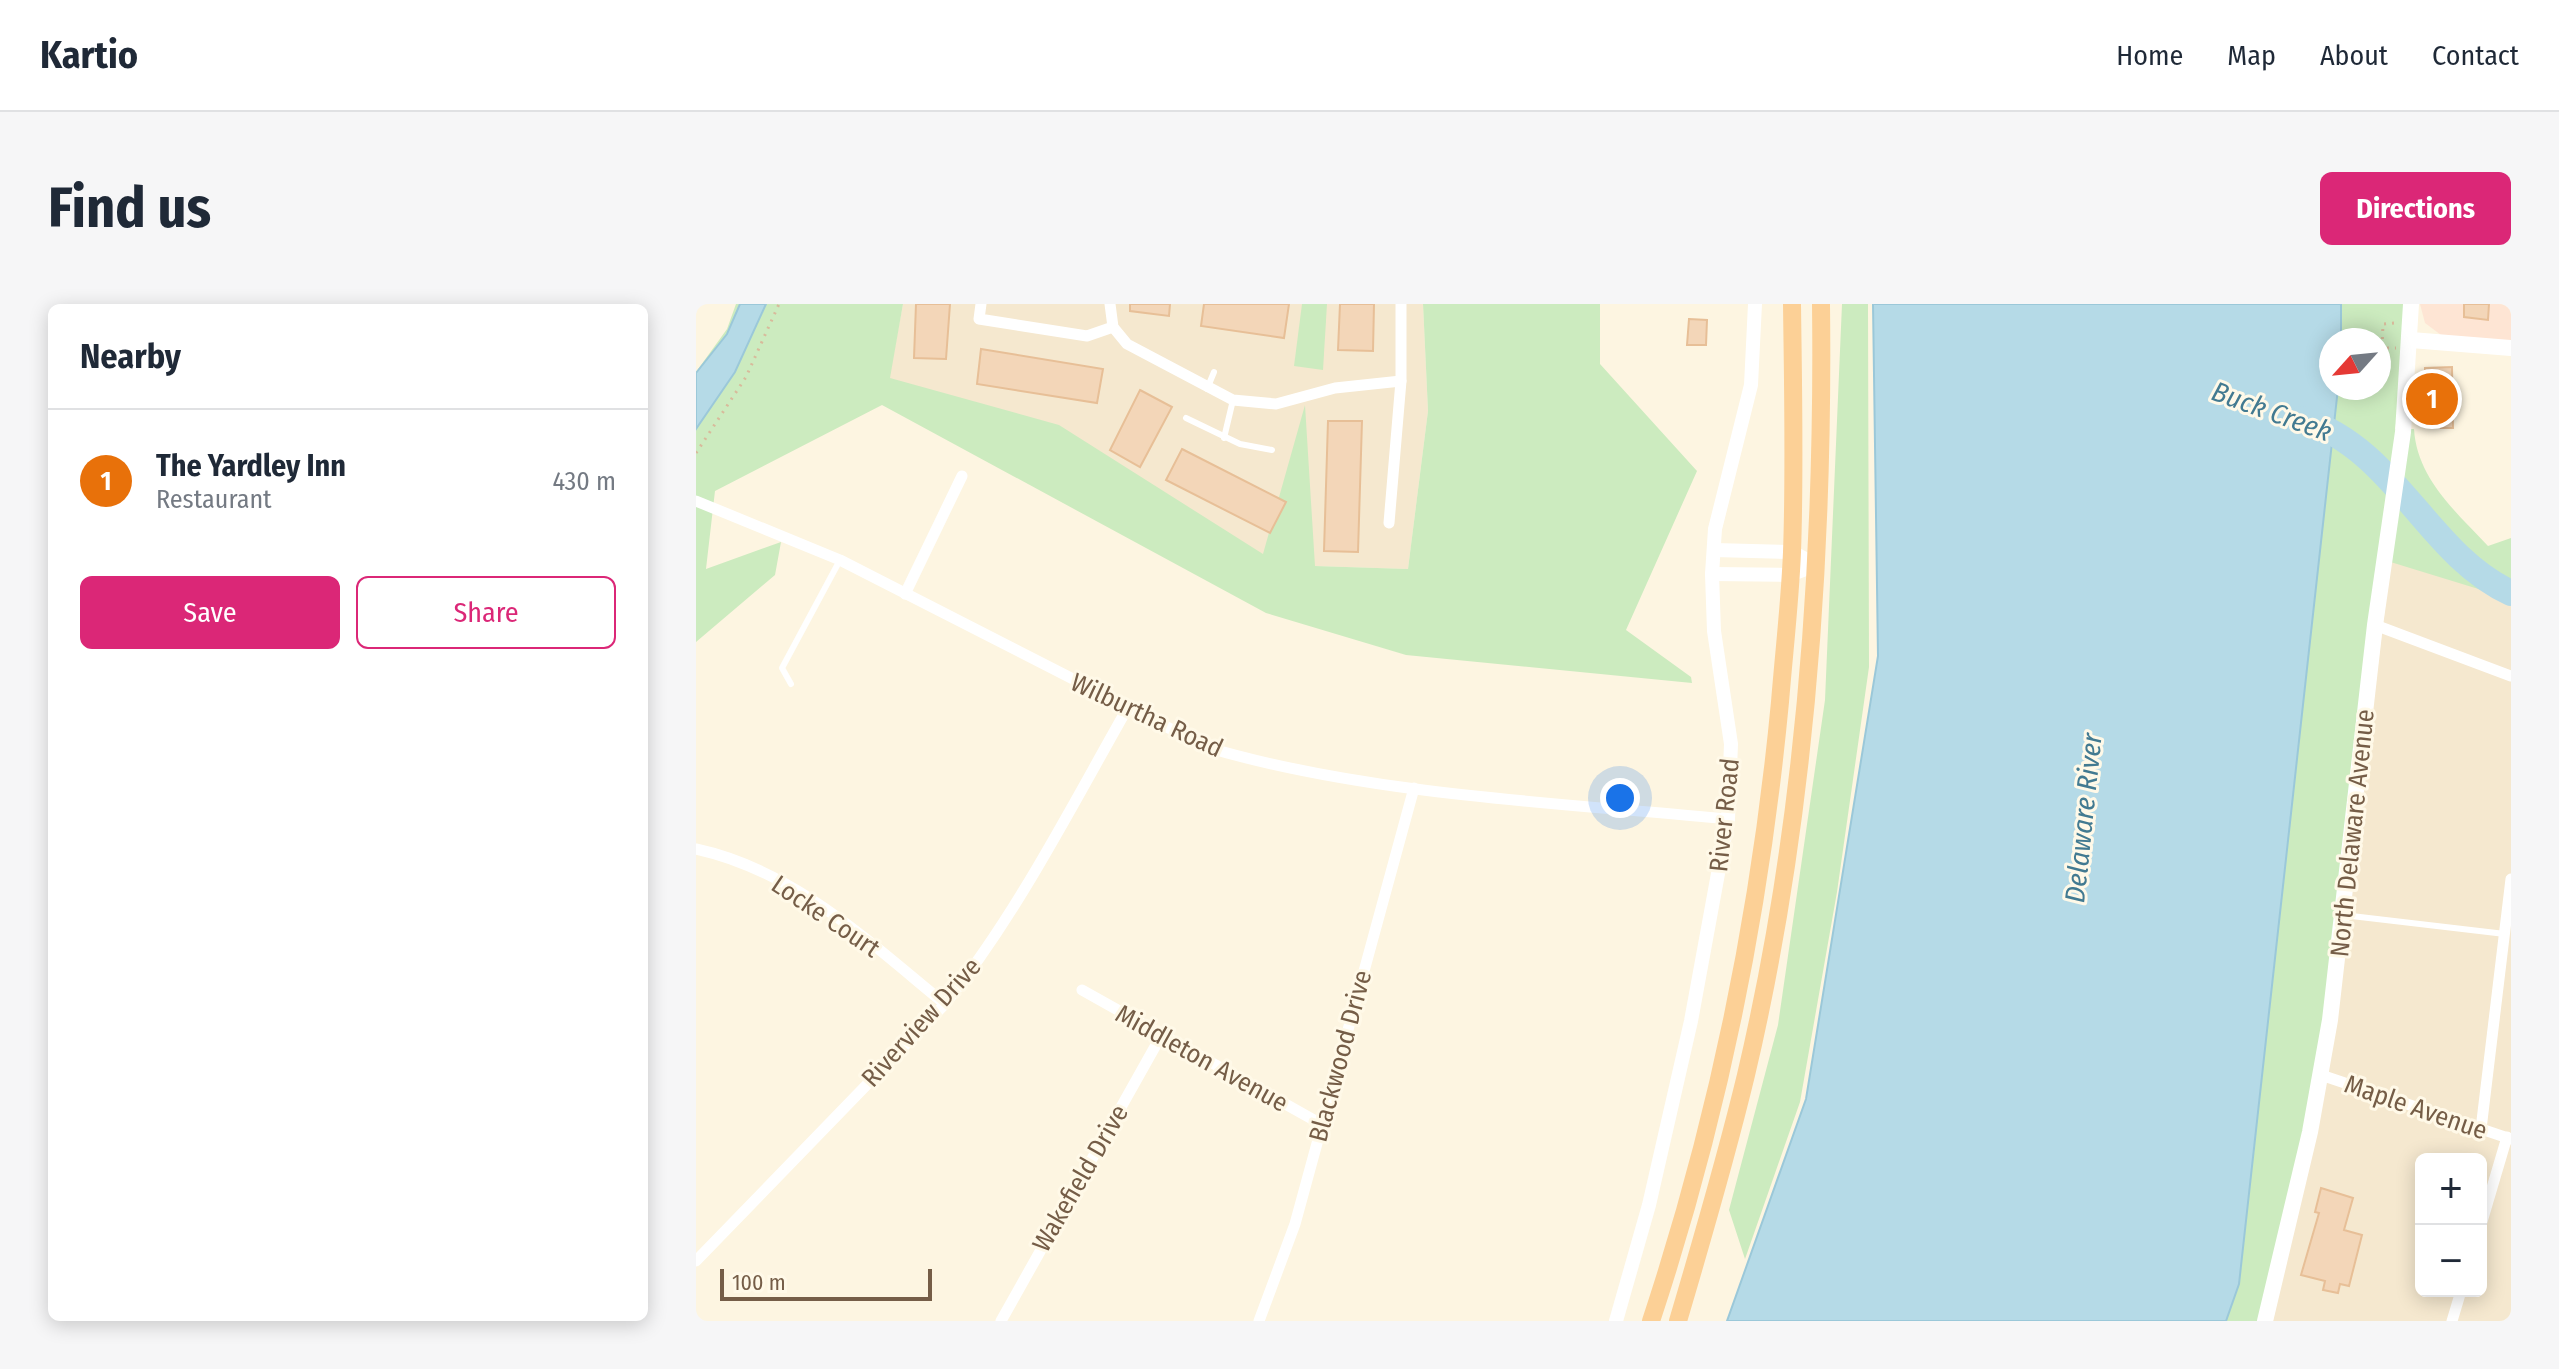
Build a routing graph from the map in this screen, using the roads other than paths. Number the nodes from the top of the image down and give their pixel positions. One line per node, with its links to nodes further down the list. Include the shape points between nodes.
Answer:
1 (981, 304): 8 (street, via 979,319 1087,336)
2 (1110, 304): 8 (street)
3 (1401, 304): 12 (street)
4 (1755, 304): 21 (street, River Road, via 1751,385)
5 (1792, 304): 22 (highway, River Road)
6 (1821, 304): 24 (highway)
7 (2411, 304): 9 (main road, North Delaware Avenue)
8 (1113, 327): 13 (street, via 1127,344)
9 (2404, 344): 10 (main road); 28 (main road, North Delaware Avenue, via 2399,462)
10 (2511, 348)
11 (1214, 372): 13 (lane)
12 (1401, 381): 14 (street, via 1335,388 1276,404); 20 (street)
13 (1207, 389): 14 (street)
14 (1233, 400): 16 (lane)
15 (1186, 418): 16 (lane)
16 (1224, 438): 17 (lane)
17 (1272, 450)
18 (962, 476): 27 (street)
19 (696, 501): 23 (street, Wilburtha Road)
20 (1389, 523)
21 (1714, 550): 22 (street); 25 (street, River Road)
22 (1792, 552): 24 (street); 26 (highway, River Road)
23 (840, 560): 27 (street, Wilburtha Road); 30 (lane, via 782,668)
24 (1816, 565): 26 (street); 52 (highway, via 1799,746 1769,956 1746,1076)
25 (1712, 574): 26 (street); 33 (street, River Road, via 1714,631 1731,744)
26 (1790, 575): 51 (highway, River Road, via 1773,770 1744,971 1724,1070)
27 (905, 594): 31 (street, Wilburtha Road)
28 (2375, 625): 29 (street); 36 (main road, North Delaware Avenue)
29 (2511, 676)
30 (791, 684)
31 (1127, 709): 32 (street, Wilburtha Road, via 1173,734 1238,757); 39 (street, Riverview Drive, via 1004,923)
32 (1414, 788): 33 (street, Wilburtha Road); 42 (street, Blackwood Drive)
33 (1728, 819): 50 (street, River Road, via 1691,1021)
34 (696, 849): 39 (street, Locke Court, via 740,862 809,897)
35 (2511, 879): 37 (street)
36 (2343, 915): 37 (lane); 41 (main road, North Delaware Avenue)
37 (2505, 934): 43 (street)
38 (1082, 990): 40 (street, Middleton Avenue)
39 (945, 1004): 46 (street, Riverview Drive)
40 (1161, 1036): 42 (street, Middleton Avenue); 48 (street, Wakefield Drive)
41 (2321, 1075): 43 (street, Maple Avenue); 53 (main road, North Delaware Avenue)
42 (1321, 1124): 49 (street, Blackwood Drive, via 1291,1237)
43 (2481, 1129): 44 (street, Maple Avenue)
44 (2509, 1138): 45 (street)
45 (2487, 1206)
46 (696, 1261)
47 (2459, 1297): 54 (street)
48 (1001, 1321)
49 (1259, 1321)
50 (1616, 1321)
51 (1651, 1321)
52 (1678, 1321)
53 (2265, 1321)
54 (2452, 1321)

